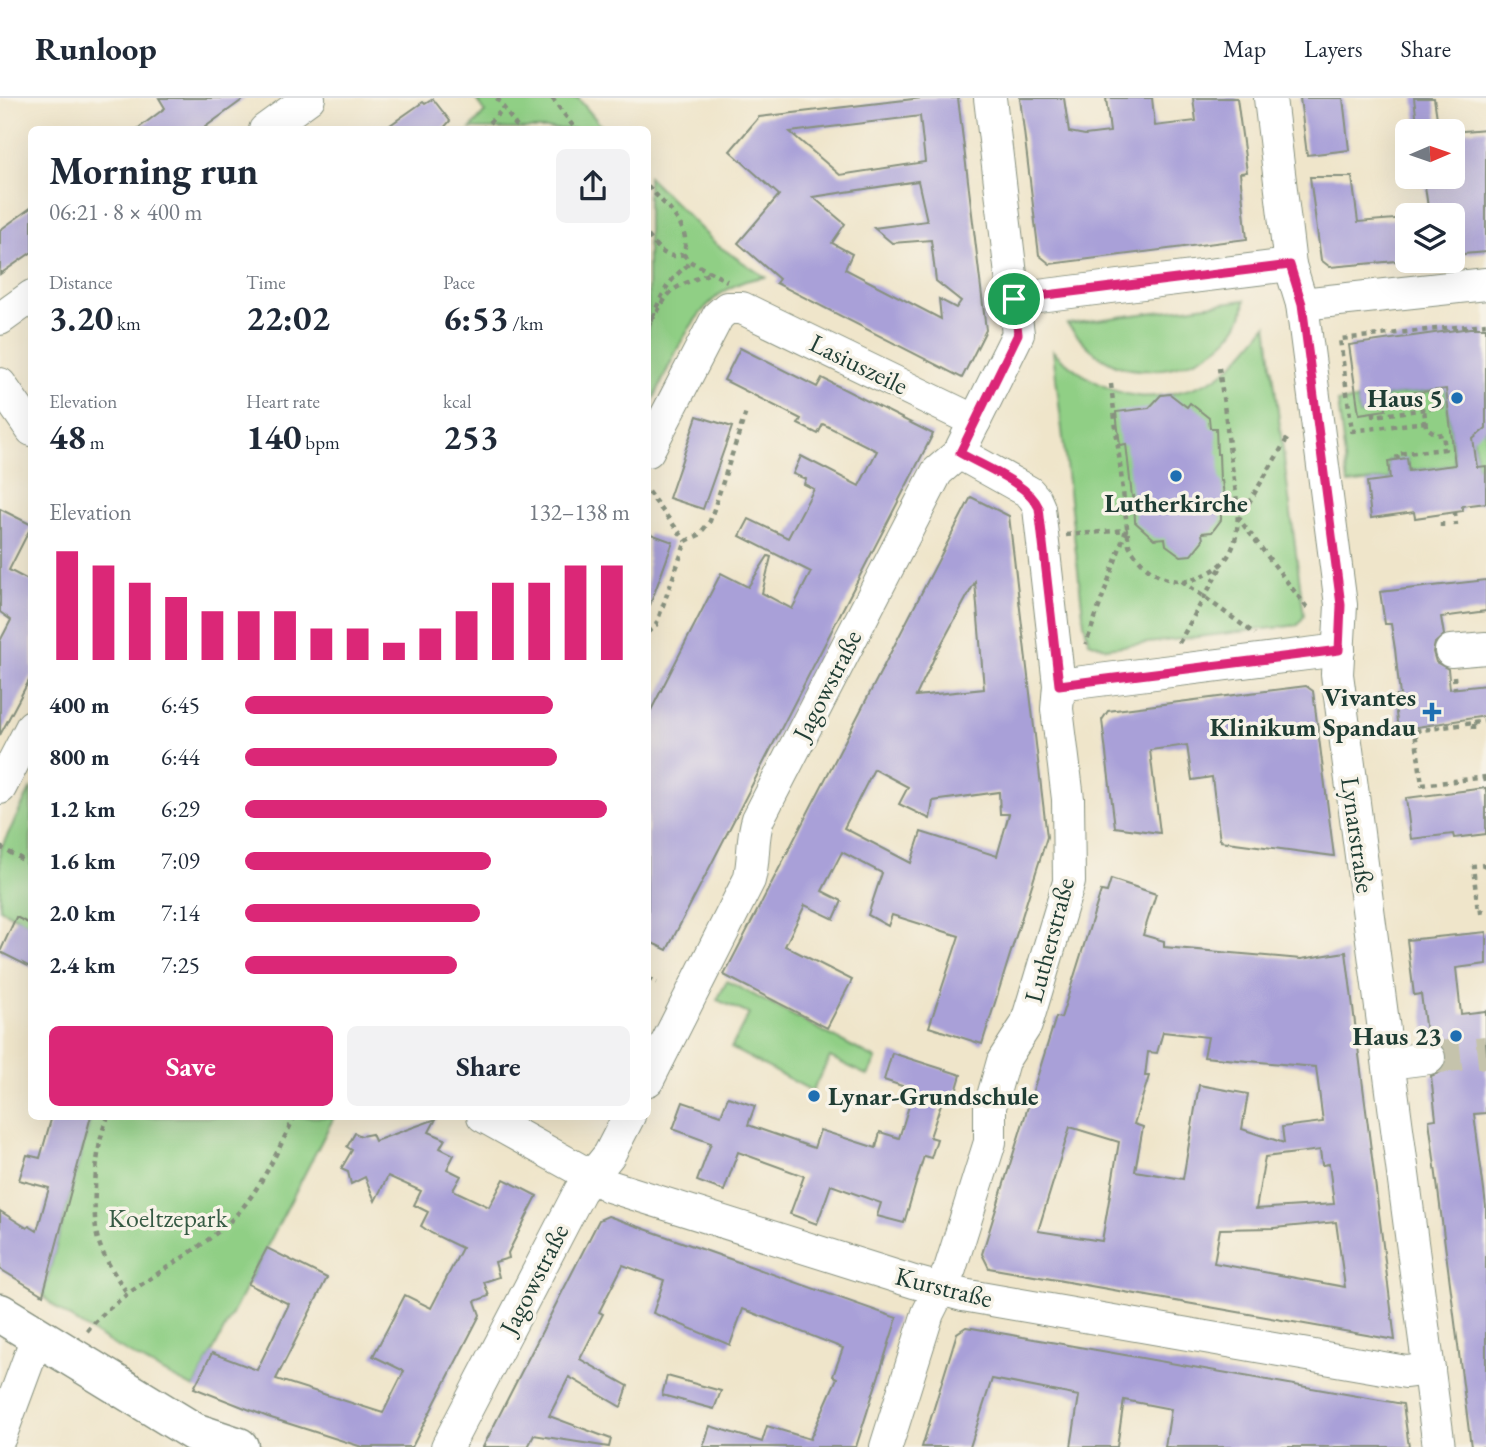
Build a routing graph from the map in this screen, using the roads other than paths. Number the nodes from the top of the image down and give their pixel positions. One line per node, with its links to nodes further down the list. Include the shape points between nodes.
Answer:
1 (309, 98): 4 (street)
2 (990, 98): 8 (street, Jagowstraße)
3 (1270, 98): 5 (street, Lynarstraße)
4 (270, 126)
5 (1290, 265): 8 (street); 9 (street, Lynarstraße)
6 (1486, 284): 9 (street)
7 (28, 299): 10 (street)
8 (1014, 299): 12 (street, Jagowstraße, via 1018,334)
9 (1302, 304): 17 (street, Lynarstraße, via 1341,605)
10 (0, 319)
11 (0, 384): 13 (street)
12 (975, 421): 14 (street, Lasiuszeile, via 736,295 718,316); 15 (street, Jagowstraße)
13 (28, 424)
14 (651, 445)
15 (960, 453): 19 (street, Lutherstraße, via 1016,484 1039,508); 24 (street, Jagowstraße, via 937,471 758,819 749,880)
16 (1486, 648): 18 (street)
17 (1339, 650): 19 (street); 23 (street, Lynarstraße, via 1337,674)
18 (1451, 652)
19 (1059, 685): 28 (street, Lutherstraße, via 1069,882 1026,1025 1003,1061 990,1107 990,1142)
20 (28, 734): 21 (street)
21 (0, 788)
22 (1429, 1058): 23 (street)
23 (1389, 1063): 31 (street, Lynarstraße)
24 (651, 1074)
25 (490, 1120): 27 (street, Kurstraße)
26 (627, 1120): 27 (street, Jagowstraße)
27 (592, 1176): 28 (street, Kurstraße, via 609,1186); 34 (street, Jagowstraße, via 580,1191)
28 (940, 1289): 31 (street, Kurstraße, via 1406,1372); 35 (street, Lutherstraße, via 928,1312)
29 (0, 1313): 30 (main road)
30 (37, 1337): 32 (street); 33 (main road, via 194,1432)
31 (1429, 1370): 36 (street, Lynarstraße)
32 (0, 1437)
33 (239, 1447)
34 (447, 1447)
35 (886, 1447)
36 (1439, 1447)

